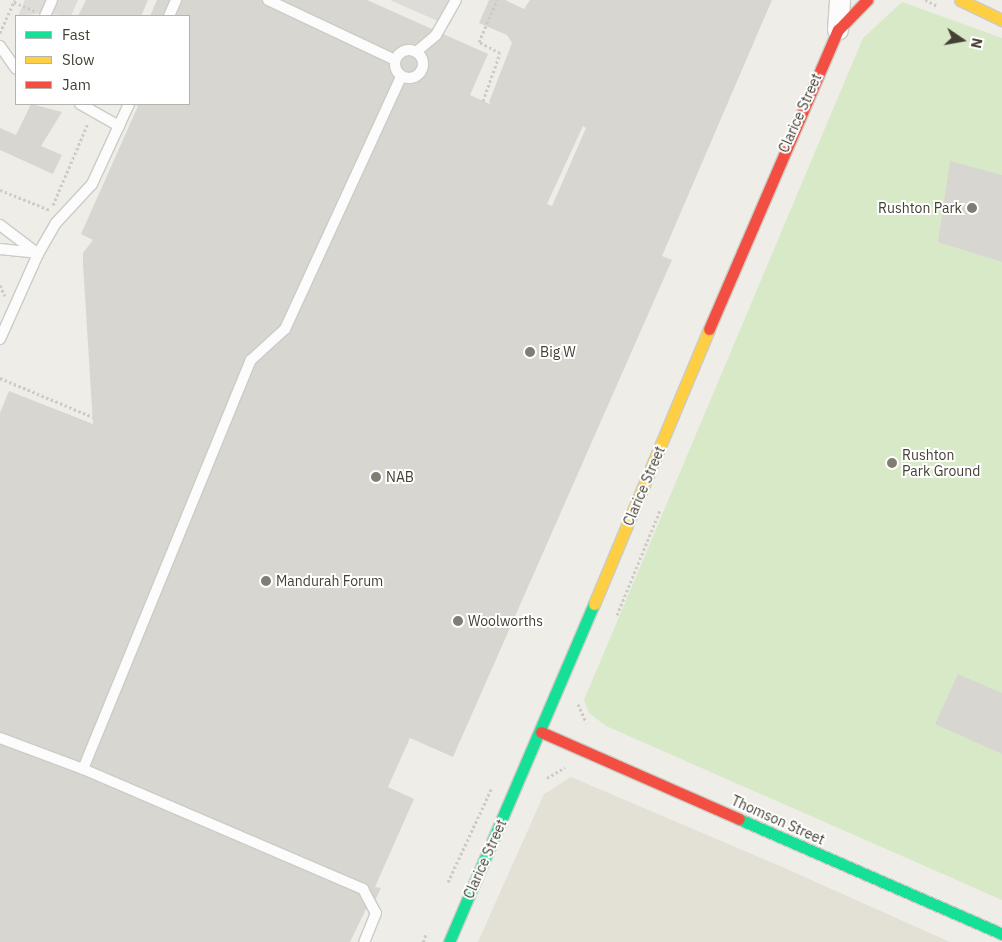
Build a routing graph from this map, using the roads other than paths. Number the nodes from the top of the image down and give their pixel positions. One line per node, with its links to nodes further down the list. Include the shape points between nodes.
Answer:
1 (52, 0): 8 (lane)
2 (176, 0): 9 (lane)
3 (268, 0): 14 (lane)
4 (456, 0): 13 (lane, via 436,35)
5 (840, 0): 11 (street, Clarice Street)
6 (866, 0): 11 (street, Clarice Street)
7 (960, 0): 10 (street)
8 (45, 15)
9 (169, 15)
10 (1002, 20)
11 (838, 30): 24 (street, Clarice Street, via 801,108)
12 (0, 46): 15 (lane)
13 (416, 52): 14 (lane, via 404,50); 16 (lane, via 423,62 419,74)
14 (395, 60): 16 (lane)
15 (15, 67)
16 (401, 77): 26 (lane, via 284,329 251,360)
17 (83, 105): 19 (lane)
18 (129, 105): 19 (lane)
19 (119, 126): 22 (lane, via 92,184 56,223)
20 (0, 225): 22 (lane)
21 (0, 249): 22 (lane)
22 (38, 254): 23 (lane)
23 (0, 339)
24 (541, 732): 27 (street, Thomson Street); 29 (street, Clarice Street)
25 (0, 738): 26 (lane)
26 (83, 769): 28 (lane, via 363,889 376,913)
27 (989, 934)
28 (364, 942)
29 (449, 942)

